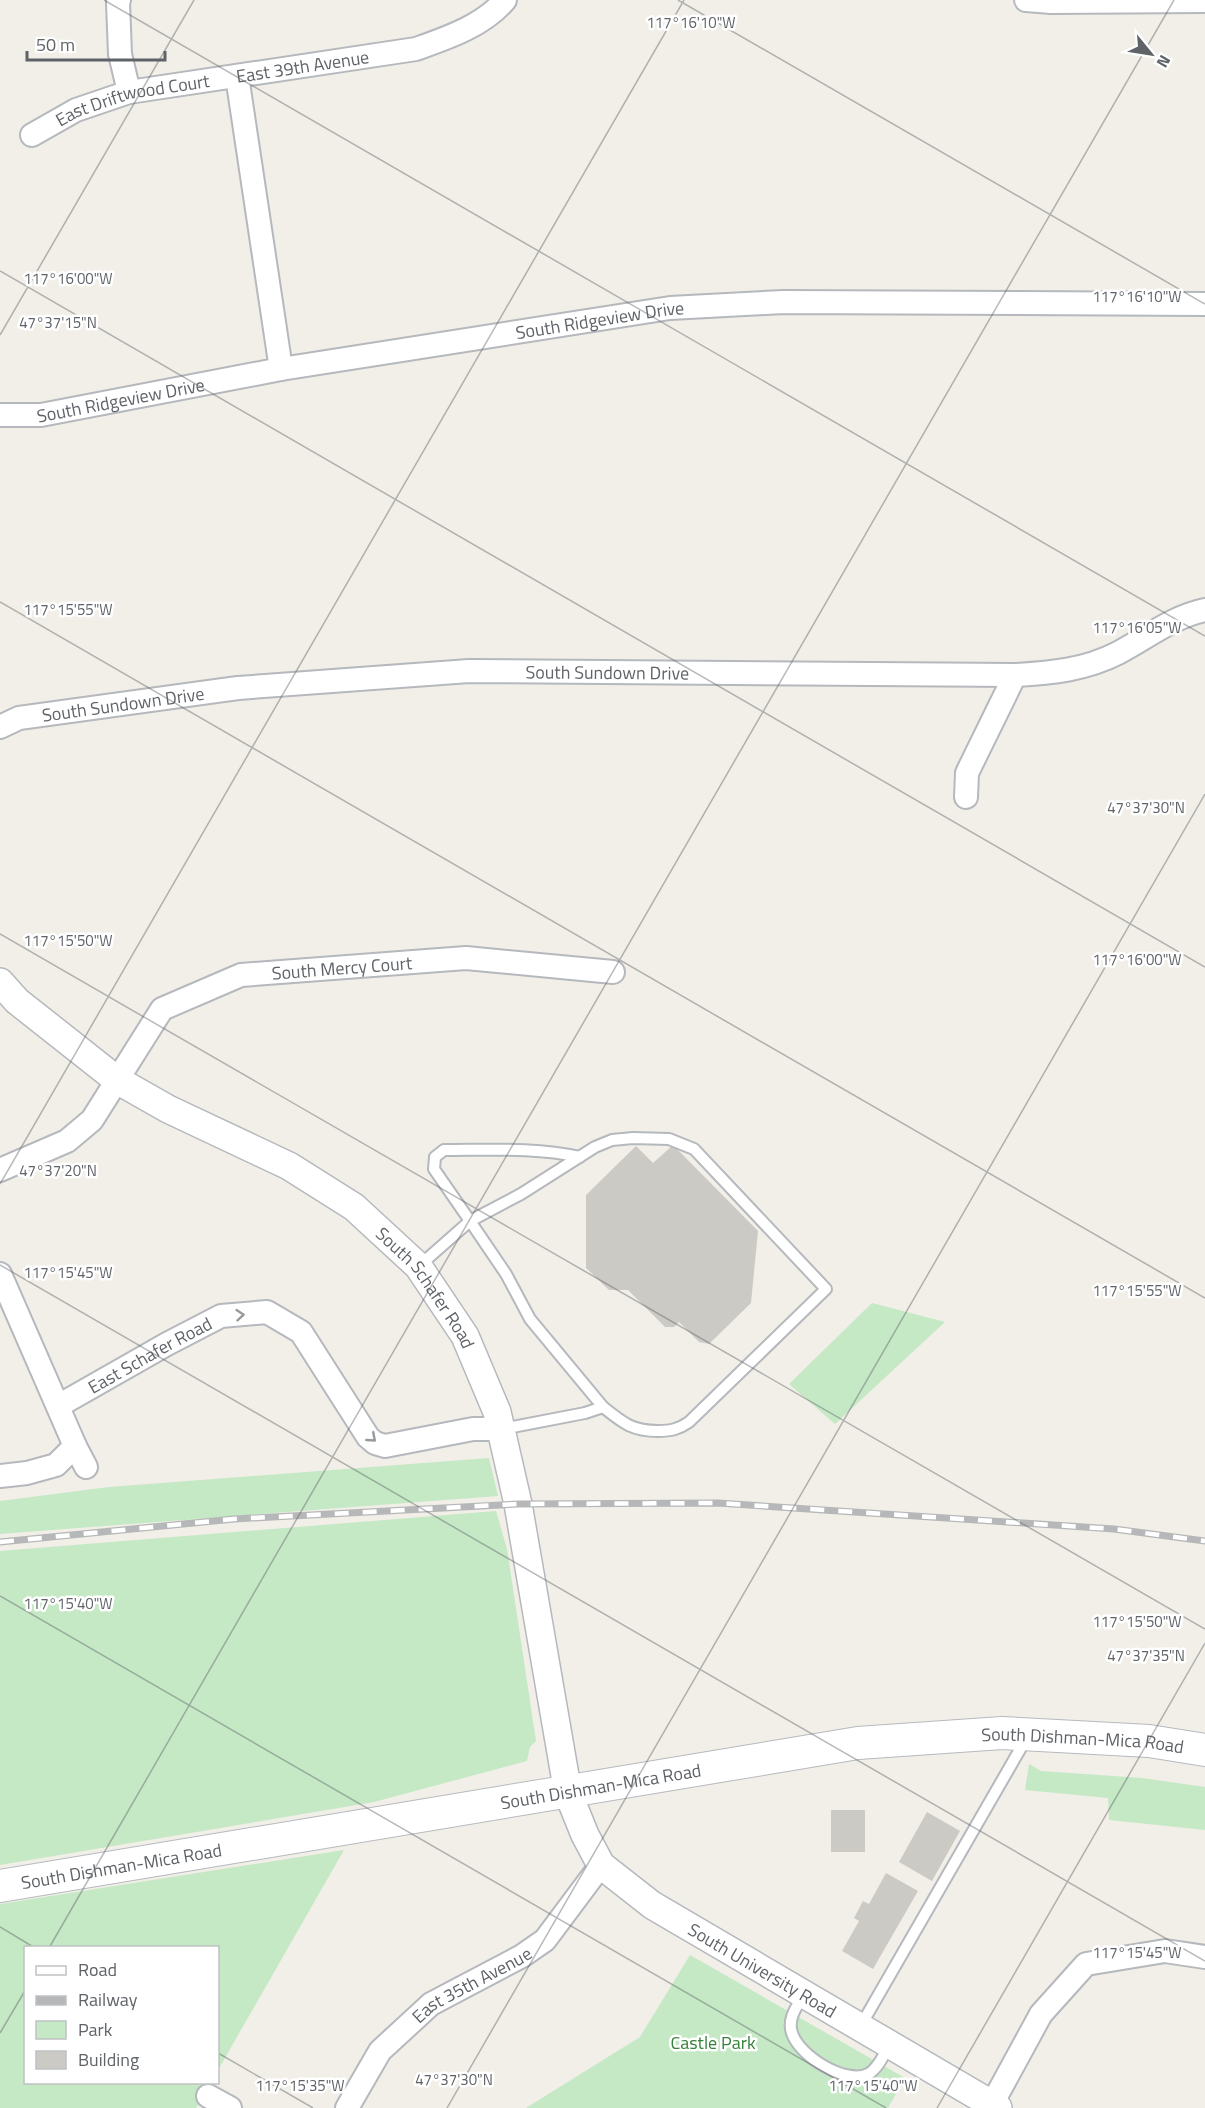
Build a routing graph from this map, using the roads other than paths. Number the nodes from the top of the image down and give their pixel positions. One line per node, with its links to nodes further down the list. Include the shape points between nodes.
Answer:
1 (119, 0): 6 (street, via 120,54)
2 (505, 0): 5 (street, East 39th Avenue, via 497,10 456,35 416,49)
3 (1026, 0): 4 (street)
4 (1205, 2)
5 (237, 76): 6 (street, East Driftwood Court); 9 (street, East 39th Avenue)
6 (129, 92): 7 (street, East Driftwood Court, via 76,110)
7 (32, 135)
8 (1205, 304): 9 (street, South Ridgeview Drive, via 783,302 670,308)
9 (281, 369): 10 (street, South Ridgeview Drive, via 41,415)
10 (0, 416)
11 (1205, 610): 12 (street, South Sundown Drive, via 1154,630 1090,666)
12 (1015, 675): 13 (street, South Sundown Drive, via 469,671 238,688 19,718); 14 (street, via 967,773)
13 (0, 727)
14 (966, 797)
15 (613, 972): 17 (street, South Mercy Court, via 466,958 241,975 162,1009)
16 (0, 982): 17 (street, South Schafer Road, via 16,1001)
17 (117, 1080): 19 (street, South Mercy Court, via 92,1120 67,1141); 21 (street, South Schafer Road, via 299,1172 354,1207)
18 (580, 1157): 20 (lane); 20 (lane, via 524,1150 444,1150 435,1157 434,1169); 24 (lane, via 612,1140 633,1138 669,1139 694,1149 826,1289 679,1429 640,1431)
19 (0, 1170)
20 (470, 1221): 21 (lane); 24 (lane, via 506,1274 530,1319)
21 (418, 1266): 25 (street, South Schafer Road, via 465,1336)
22 (0, 1274): 23 (street)
23 (58, 1406): 25 (street, East Schafer Road, one-way to 25, via 221,1316 267,1312 301,1332 375,1443 399,1445 473,1429); 26 (street)
24 (603, 1407): 25 (lane)
25 (501, 1429): 31 (street, South Schafer Road, via 518,1504)
26 (75, 1446): 27 (street); 28 (street, via 56,1465)
27 (87, 1467)
28 (0, 1476)
29 (1029, 1734): 30 (main road, South Dishman-Mica Road, via 1149,1741); 31 (main road, South Dishman-Mica Road, via 858,1743); 36 (lane)
30 (1205, 1750)
31 (568, 1793): 32 (street, South University Road); 33 (main road, South Dishman-Mica Road)
32 (601, 1865): 35 (street, South University Road, via 652,1905); 41 (street, East 35th Avenue, via 545,1940 431,2004 380,2051)
33 (0, 1886)
34 (1205, 1957): 39 (street, via 1165,1951 1086,1964 1041,2014)
35 (804, 1994): 36 (street, South University Road); 37 (lane, via 791,2018 791,2032 798,2045 828,2068 848,2077 862,2077 871,2073)
36 (860, 2027): 37 (street, South University Road)
37 (890, 2044): 39 (street, South University Road)
38 (208, 2096): 40 (street)
39 (995, 2106)
40 (230, 2108)
41 (347, 2108)

